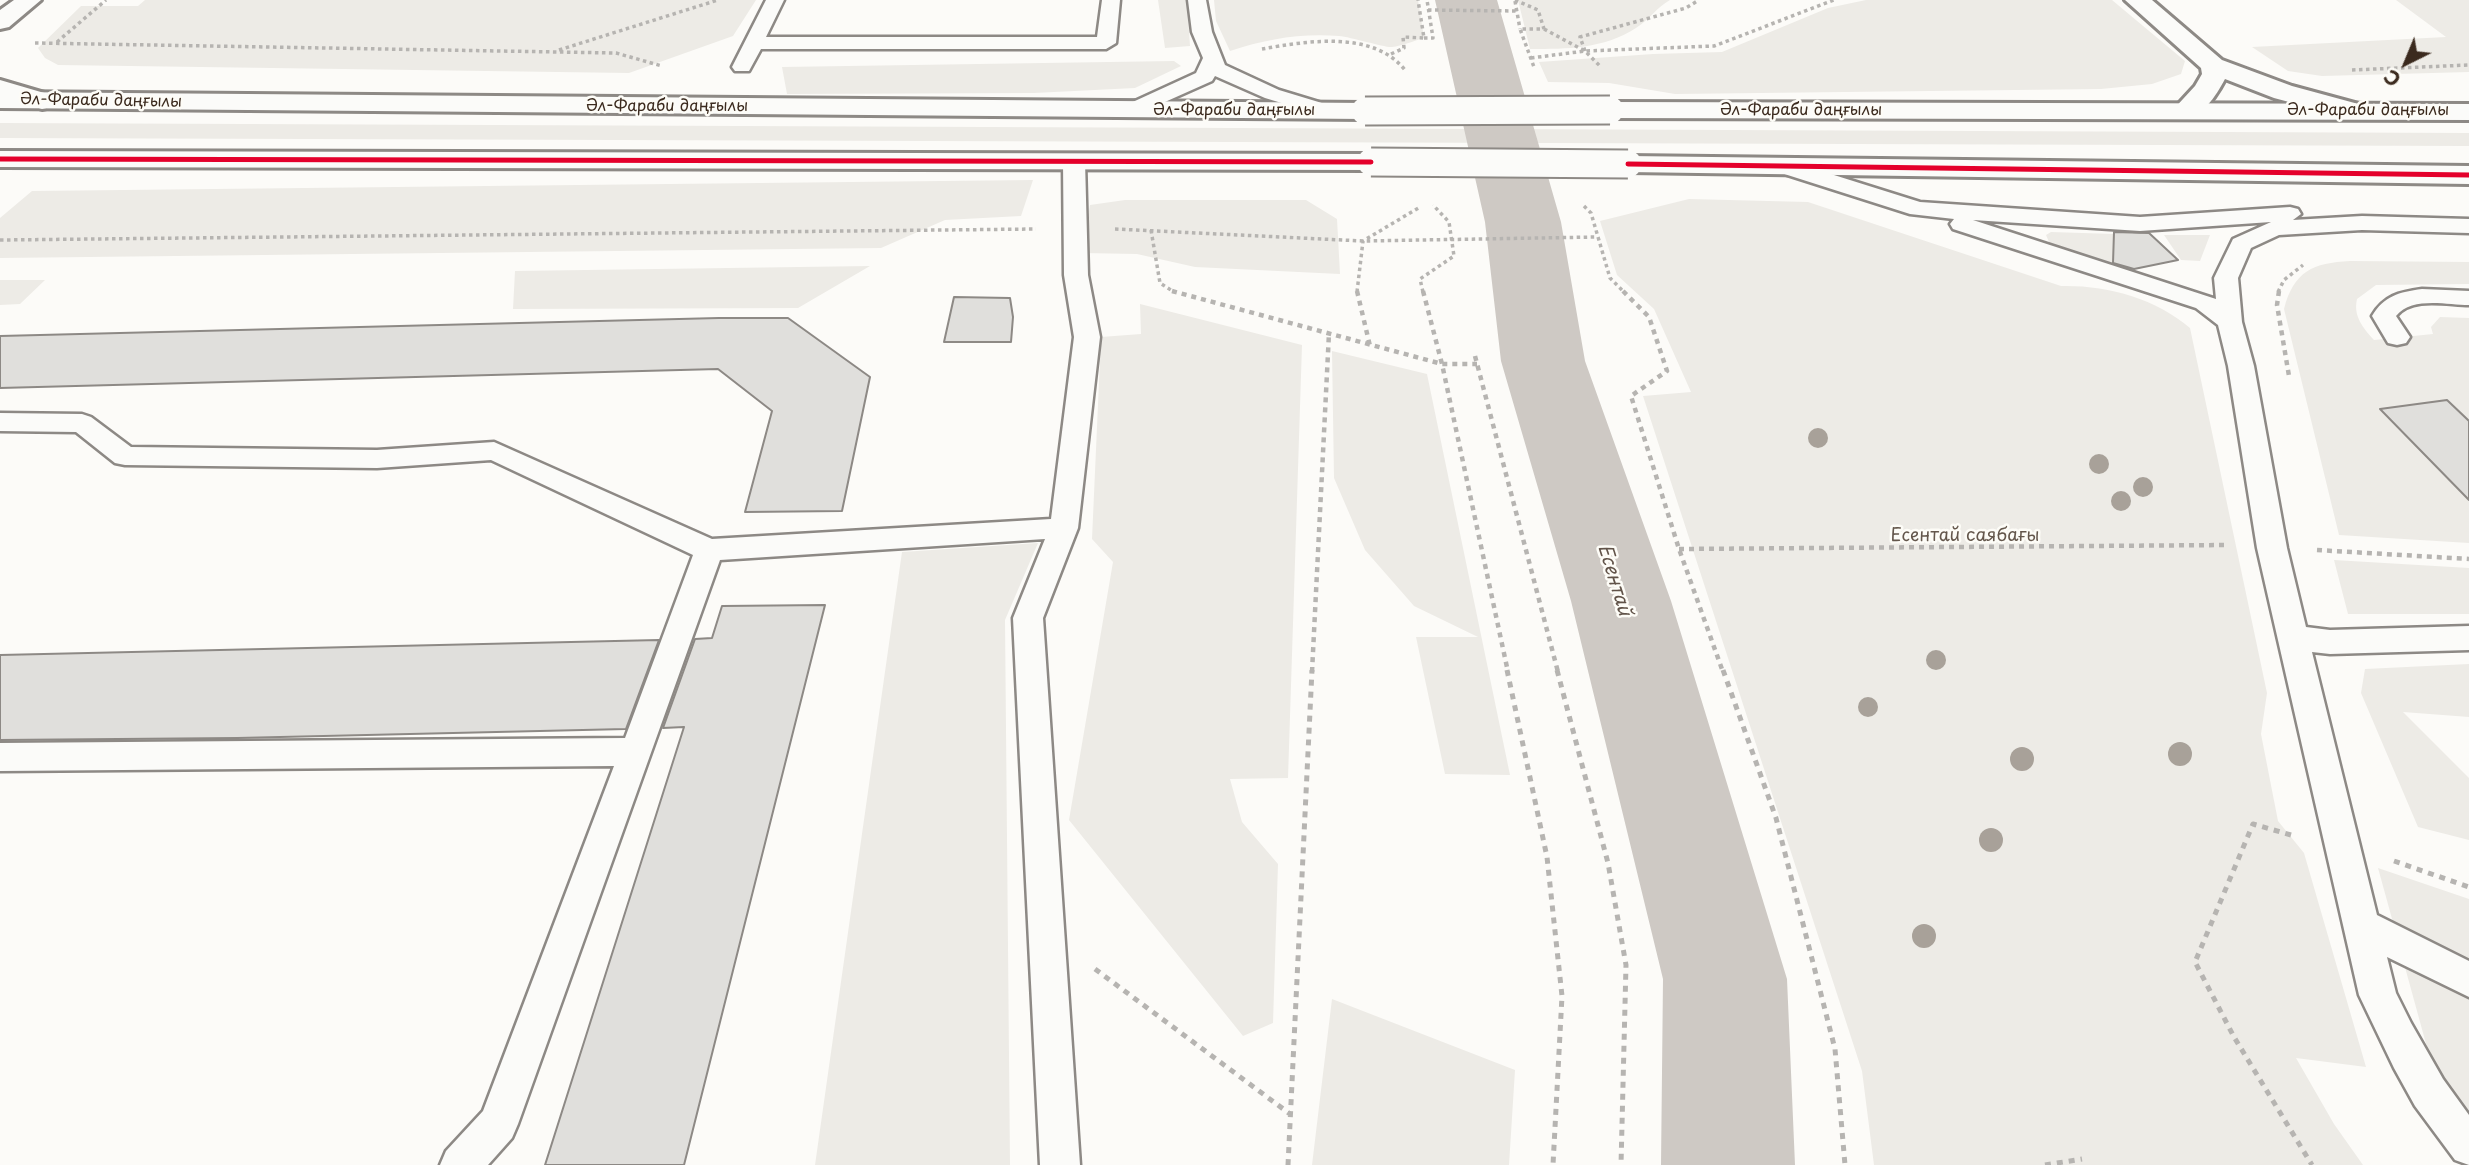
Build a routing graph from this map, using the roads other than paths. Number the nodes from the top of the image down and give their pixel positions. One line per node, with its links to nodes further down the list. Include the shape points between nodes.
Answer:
1 (28, 0): 6 (main road); 7 (main road)
2 (775, 0): 8 (lane)
3 (1111, 0): 8 (lane, via 1106,43)
4 (1197, 0): 9 (lane)
5 (2137, 0): 10 (main road)
6 (0, 1)
7 (0, 22)
8 (754, 43): 11 (lane)
9 (1212, 59): 15 (lane, via 1205,77); 16 (lane, via 1229,77)
10 (2213, 65): 17 (main road, via 2283,92); 18 (main road, via 2215,74 2206,90)
11 (742, 66)
12 (0, 88): 14 (main road)
13 (0, 100): 14 (main road, Әл-Фараби даңғылы)
14 (41, 101): 15 (main road, Әл-Фараби даңғылы)
15 (1132, 110): 16 (main road, Әл-Фараби даңғылы)
16 (1328, 111): 18 (main road, Әл-Фараби даңғылы, bridge)
17 (2353, 111): 18 (main road, Әл-Фараби даңғылы); 19 (main road, Әл-Фараби даңғылы)
18 (2184, 112)
19 (2469, 112)
20 (0, 159): 21 (main road)
21 (1074, 161): 22 (main road, bridge); 32 (lane, via 1076,275 1087,337)
22 (1783, 166): 23 (main road); 24 (lane)
23 (2465, 175)
24 (1918, 209): 26 (lane, via 2121,224 2237,217); 29 (lane, via 2183,295 2205,303)
25 (2469, 216): 26 (lane, via 2358,210)
26 (2274, 221): 27 (lane); 29 (lane, via 2275,228 2241,244 2226,278)
27 (2469, 226)
28 (2469, 298): 30 (lane, via 2407,298 2394,303 2385,316)
29 (2230, 322): 34 (lane, via 2272,548)
30 (2397, 337)
31 (0, 422): 33 (lane, via 82,423 125,456 377,459 494,451)
32 (1064, 528): 33 (lane); 42 (lane, via 1028,618)
33 (709, 550): 36 (lane)
34 (2294, 638): 35 (lane, via 2330,642); 38 (lane)
35 (2469, 638)
36 (636, 752): 37 (lane); 41 (lane, via 498,1124)
37 (0, 757)
38 (2361, 925): 39 (lane); 40 (lane, via 2378,995 2409,1064)
39 (2469, 980)
40 (2469, 1146)
41 (460, 1165)
42 (1060, 1165)

